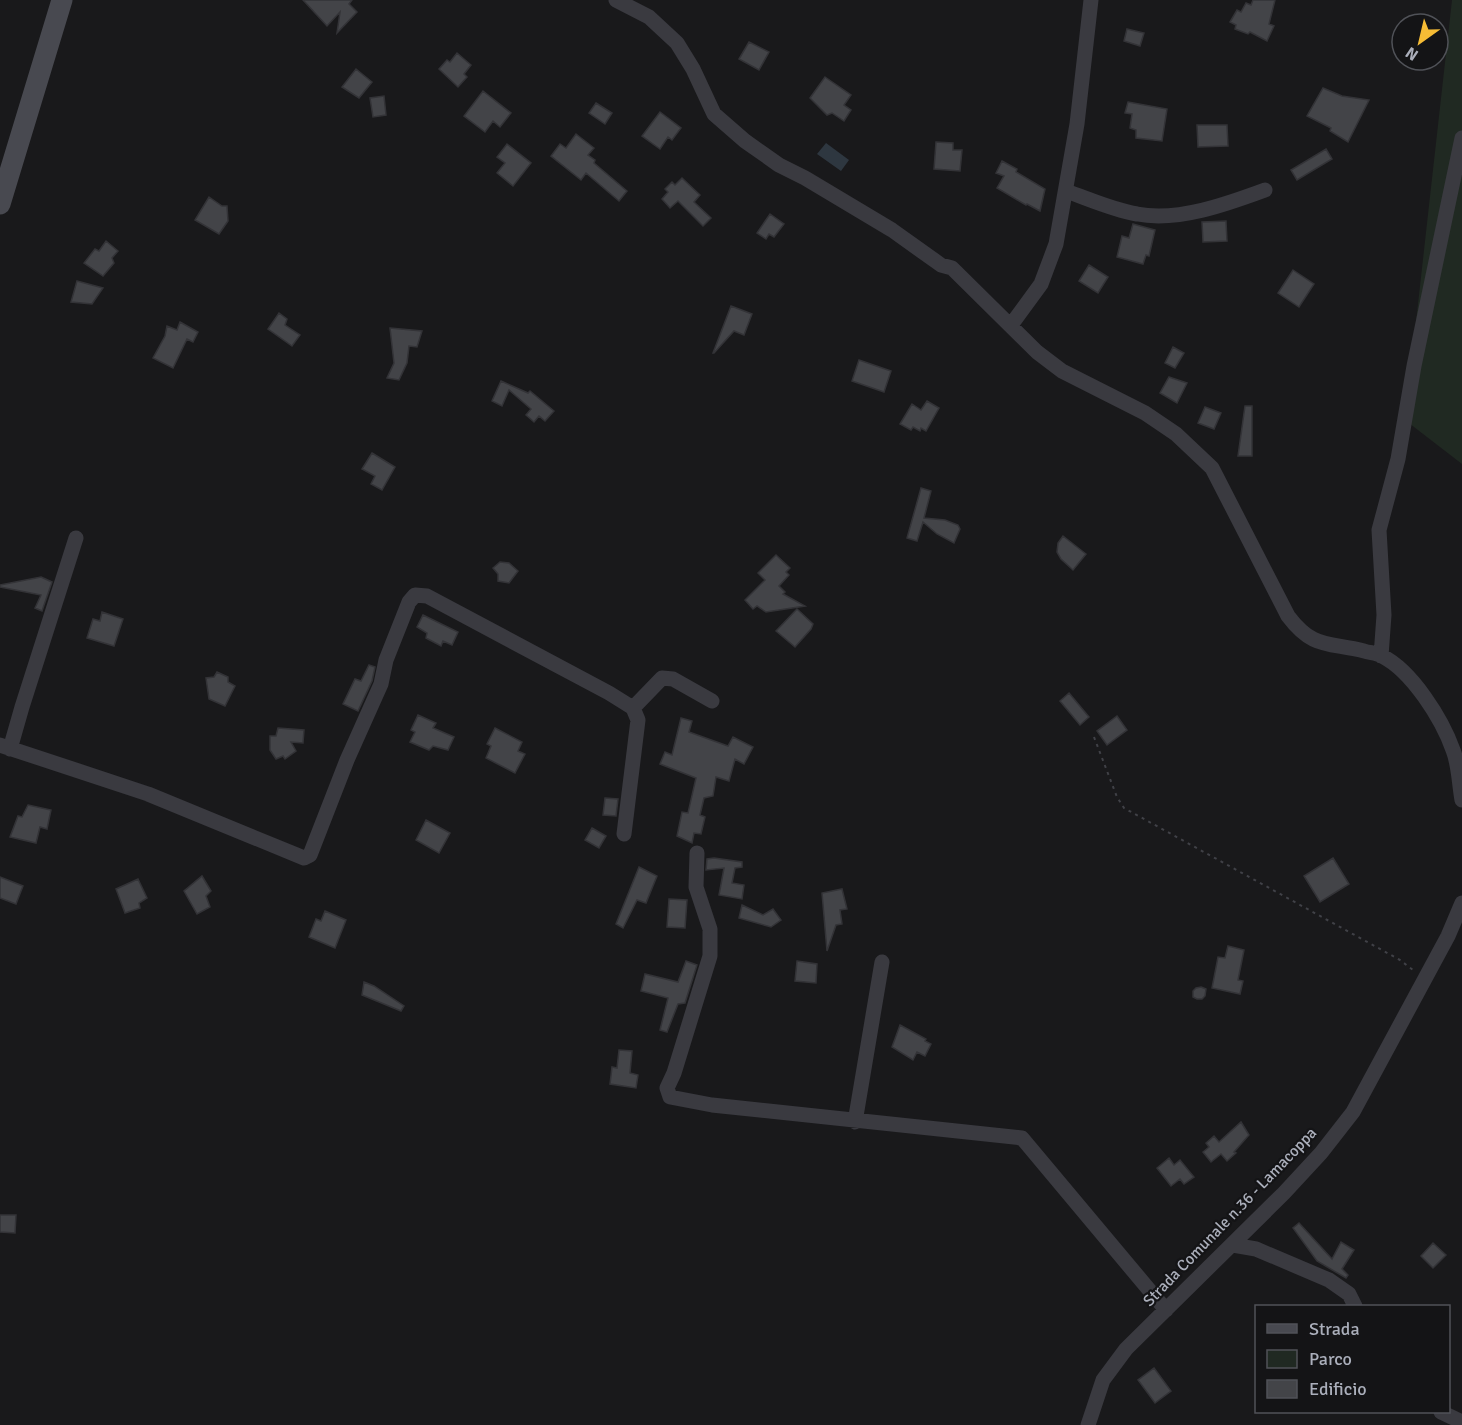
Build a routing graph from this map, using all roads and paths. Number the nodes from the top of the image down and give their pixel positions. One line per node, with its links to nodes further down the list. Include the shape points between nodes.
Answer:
1 (62, 0): 7 (main road)
2 (616, 0): 8 (street, via 650,17 677,43 714,114 745,141 778,165 892,230 941,265 952,268)
3 (1091, 0): 6 (street)
4 (1462, 138): 10 (street, via 1398,459 1379,530 1384,615)
5 (1265, 190): 6 (street, via 1224,205 1165,217 1137,214)
6 (1066, 191): 8 (street, via 1056,244 1041,284)
7 (0, 204)
8 (1011, 325): 10 (street, via 1062,371 1145,413 1176,434 1212,468 1299,631 1315,642)
9 (76, 538): 15 (street, via 22,707)
10 (1381, 656): 14 (street, via 1398,668 1436,711)
11 (712, 701): 12 (street, via 673,679 662,678)
12 (633, 708): 15 (street, via 426,596 415,595 310,855 304,858 148,794); 17 (street, via 639,720)
13 (1094, 737): 21 (path, via 1124,808)
14 (1458, 746): 16 (street)
15 (5, 747)
16 (1462, 800)
17 (624, 834)
18 (697, 853): 22 (street, via 696,887 710,929 710,956 667,1088 670,1097)
19 (1462, 903): 21 (street, Strada Comunale n.36 - Lamacoppa)
20 (882, 963): 22 (street)
21 (1426, 978): 23 (street, Strada Comunale n.36 - Lamacoppa, via 1353,1112 1321,1154)
22 (855, 1122): 25 (street, via 1022,1138)
23 (1233, 1245): 24 (street, via 1256,1249 1329,1280 1349,1294); 25 (street, Strada Comunale n.36 - Lamacoppa)
24 (1354, 1305)
25 (1166, 1310): 28 (street, Strada Comunale n.36 - Lamacoppa, via 1126,1349 1103,1380)
26 (1443, 1413): 27 (street)
27 (1462, 1422)
28 (1088, 1425)

